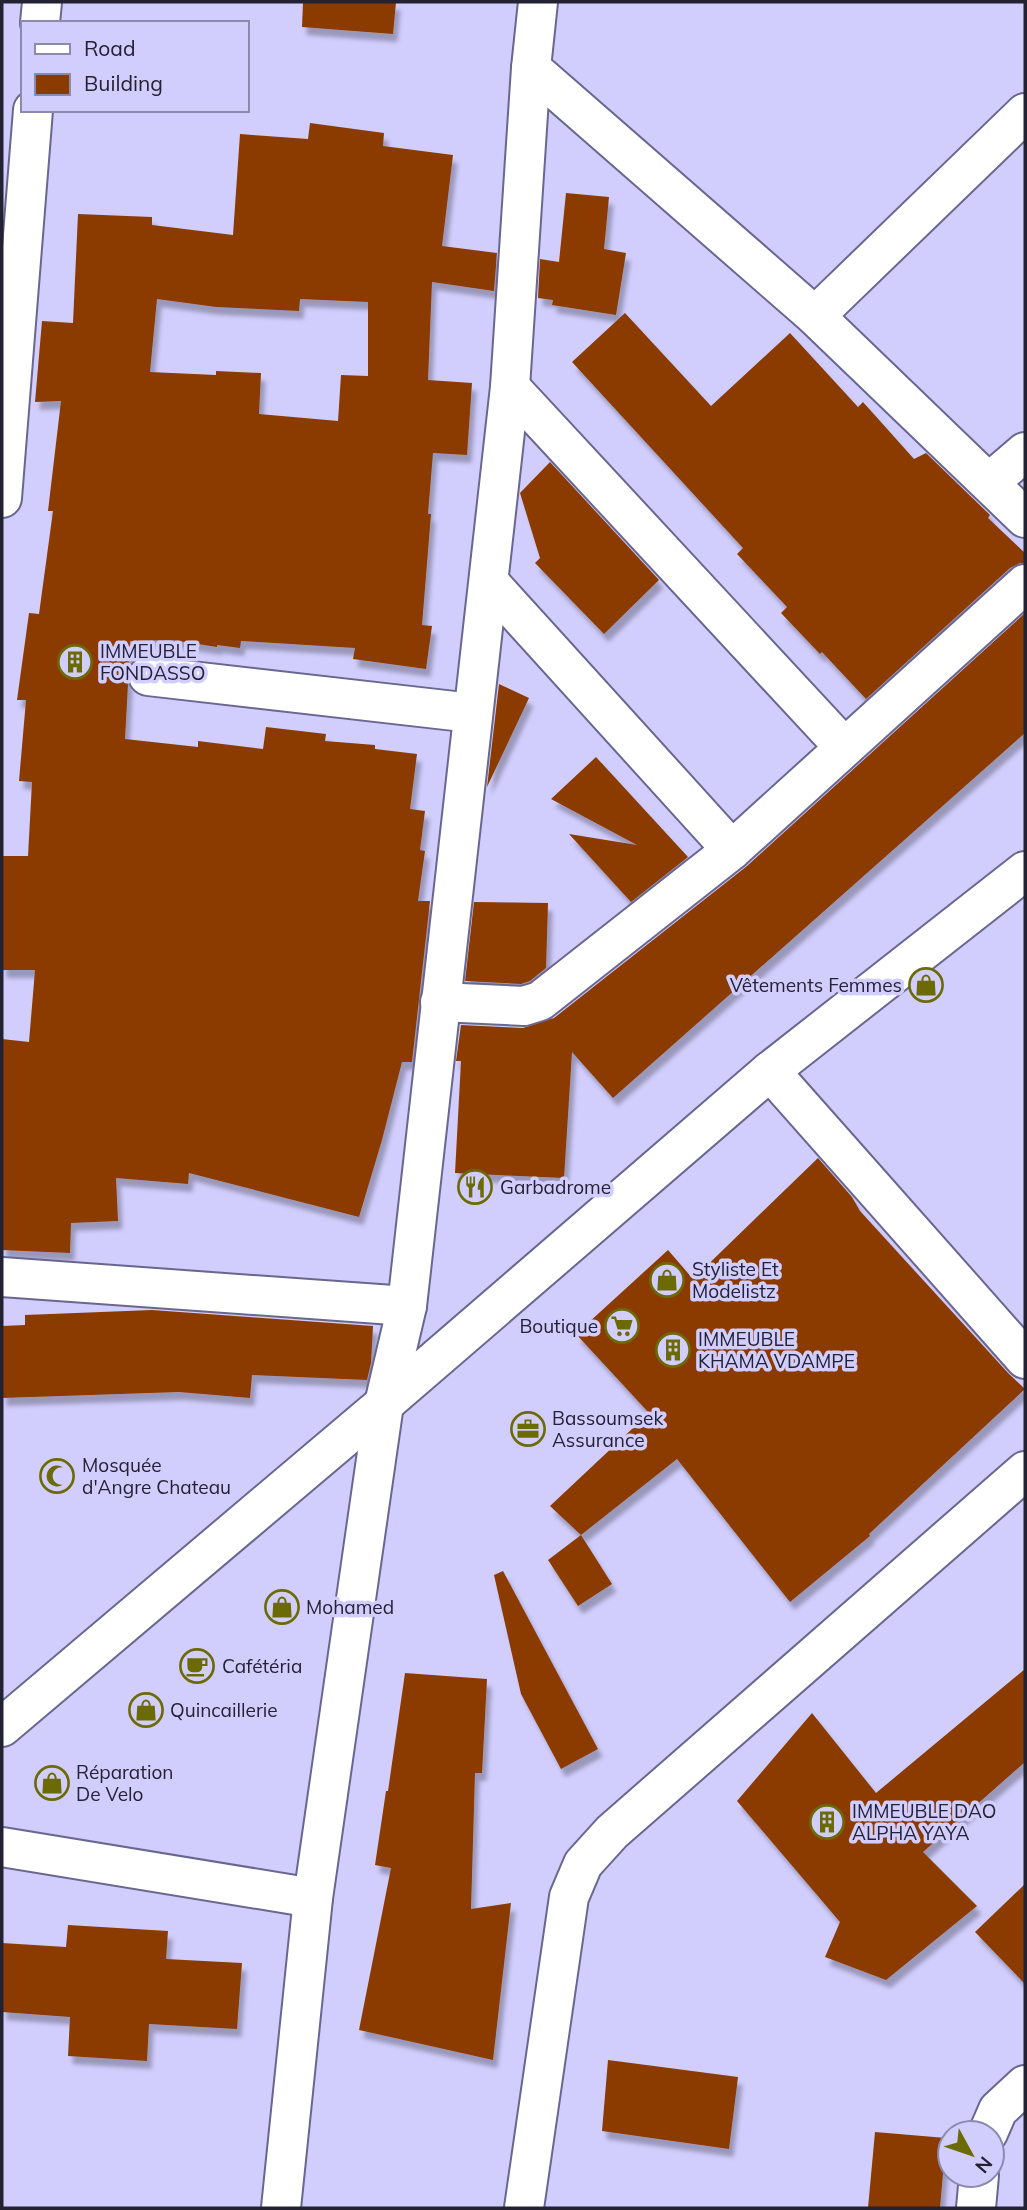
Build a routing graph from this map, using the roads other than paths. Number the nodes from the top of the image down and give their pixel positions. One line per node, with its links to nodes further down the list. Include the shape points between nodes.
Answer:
1 (42, 2): 3 (street)
2 (538, 2): 4 (street)
3 (40, 21)
4 (531, 68): 7 (street); 8 (street)
5 (33, 112): 11 (street)
6 (1025, 113): 7 (street)
7 (815, 316): 10 (street)
8 (510, 387): 13 (street); 17 (street)
9 (1025, 452): 10 (street)
10 (990, 482): 12 (street)
11 (2, 498)
12 (1025, 518)
13 (489, 582): 16 (street); 18 (street)
14 (1025, 584): 17 (street)
15 (148, 676): 16 (street)
16 (472, 713): 20 (street)
17 (844, 747): 18 (street)
18 (732, 850): 20 (street, via 540,1001 524,1006)
19 (1025, 871): 21 (street)
20 (440, 1002): 23 (street)
21 (770, 1071): 24 (street); 25 (street)
22 (2, 1277): 23 (street)
23 (407, 1306): 25 (street)
24 (1025, 1359)
25 (384, 1404): 27 (street); 29 (street)
26 (1025, 1471): 34 (street, via 612,1832 583,1864 569,1897)
27 (2, 1727)
28 (2, 1847): 29 (street)
29 (313, 1898): 33 (street)
30 (1025, 2085): 31 (street)
31 (994, 2119)
32 (978, 2189): 35 (street)
33 (281, 2208)
34 (524, 2208)
35 (976, 2208)

